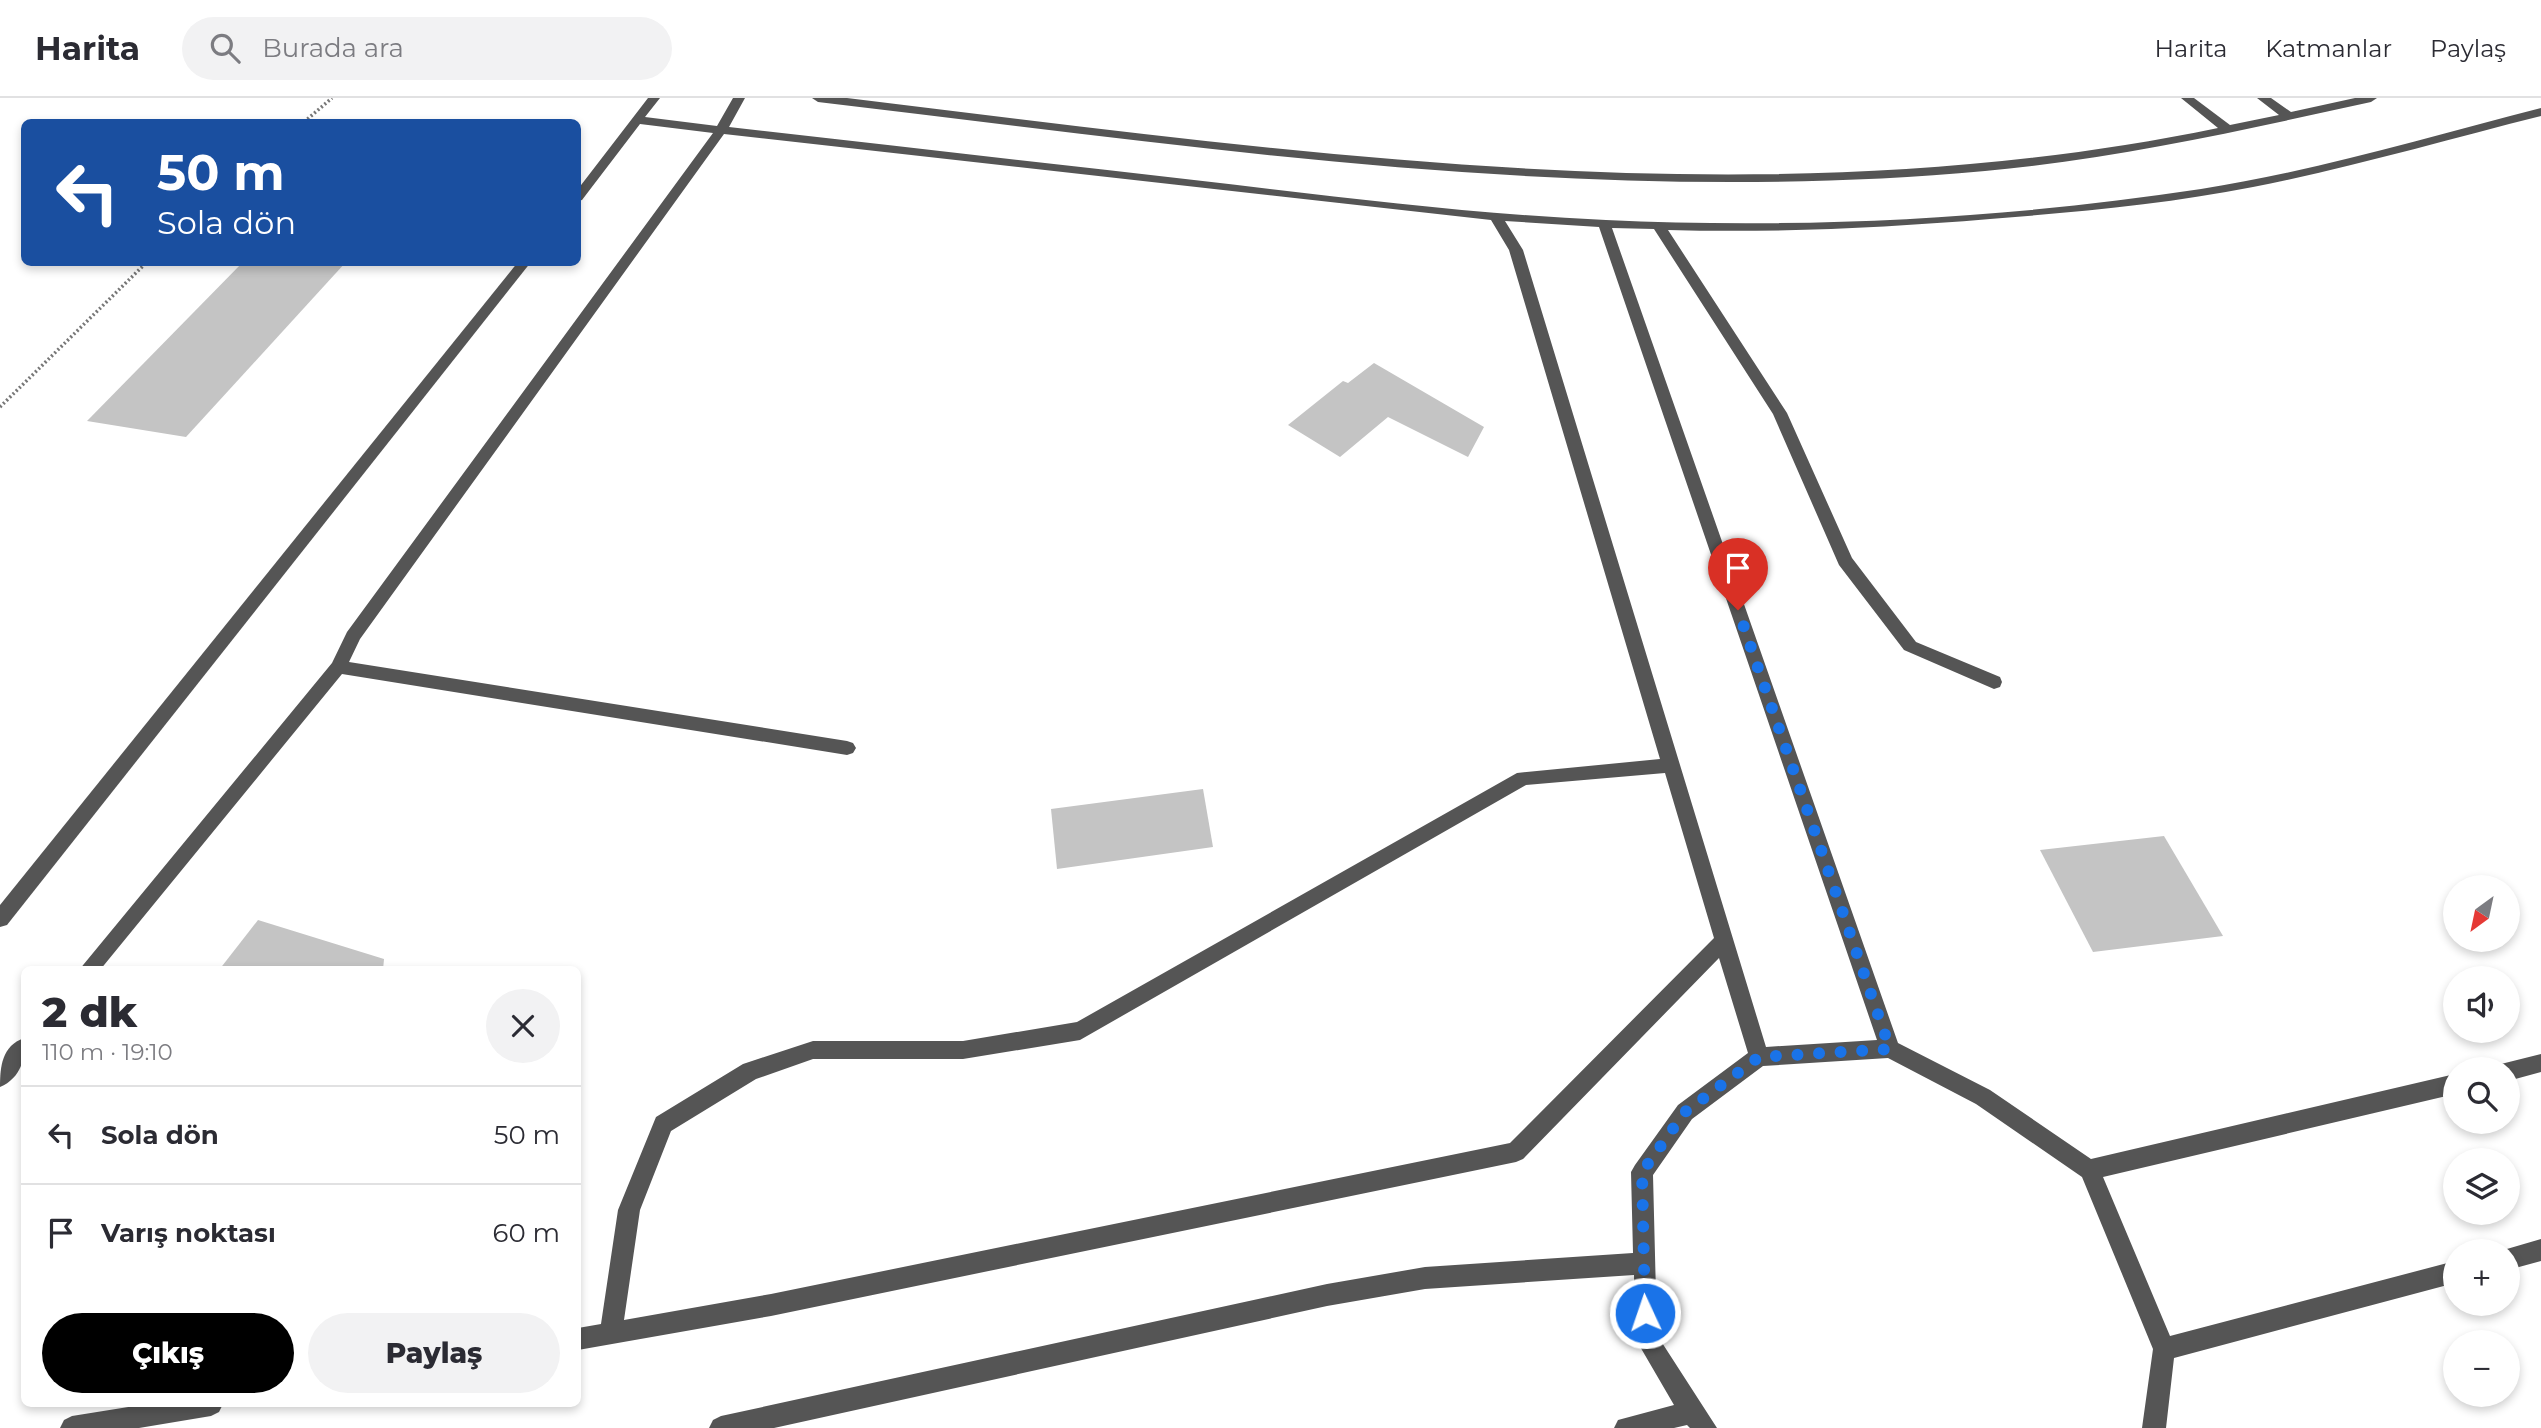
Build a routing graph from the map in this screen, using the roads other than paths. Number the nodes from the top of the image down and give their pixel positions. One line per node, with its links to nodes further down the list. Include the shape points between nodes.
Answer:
1 (654, 98): 9 (street)
2 (739, 98): 11 (street)
3 (818, 98): 10 (street, via 1296,153 1618,178 1830,177 1984,166 2087,155)
4 (2187, 98): 10 (street)
5 (2263, 98): 8 (street)
6 (2371, 98): 8 (street)
7 (2541, 112): 15 (street, via 2271,179 2161,199 1878,223)
8 (2288, 116): 10 (street)
9 (636, 120): 11 (street); 12 (street)
10 (2227, 129)
11 (721, 130): 13 (street); 17 (street, via 352,636)
12 (581, 193)
13 (1495, 216): 14 (street); 20 (street, via 1516,250)
14 (1604, 224): 15 (street); 24 (street)
15 (1658, 225): 18 (street, via 1780,413 1845,561 1910,646)
16 (522, 266): 21 (street)
17 (338, 667): 19 (street); 23 (street)
18 (1994, 682)
19 (847, 748)
20 (1671, 765): 22 (street); 36 (street, via 1523,778 1080,1031 963,1050 813,1051 750,1071 663,1124 629,1210)
21 (0, 919)
22 (1724, 940): 26 (street); 36 (street, via 1516,1152 771,1305)
23 (91, 966)
24 (1890, 1049): 26 (street); 31 (street, via 1983,1097)
25 (21, 1051): 29 (street)
26 (1759, 1057): 34 (street, via 1685,1112 1642,1172)
27 (2541, 1063): 28 (street)
28 (2520, 1068)
29 (0, 1077)
30 (2443, 1087): 31 (street)
31 (2089, 1170): 38 (street)
32 (2541, 1250): 33 (street)
33 (2520, 1256)
34 (1642, 1263): 40 (street, via 1646,1338); 42 (street, via 1425,1278 1327,1295)
35 (2443, 1275): 38 (street)
36 (611, 1333): 37 (street)
37 (581, 1338)
38 (2164, 1349): 44 (street)
39 (194, 1407): 41 (street)
40 (1699, 1420): 43 (street)
41 (72, 1428)
42 (721, 1428)
43 (1626, 1428)
44 (2154, 1428)

